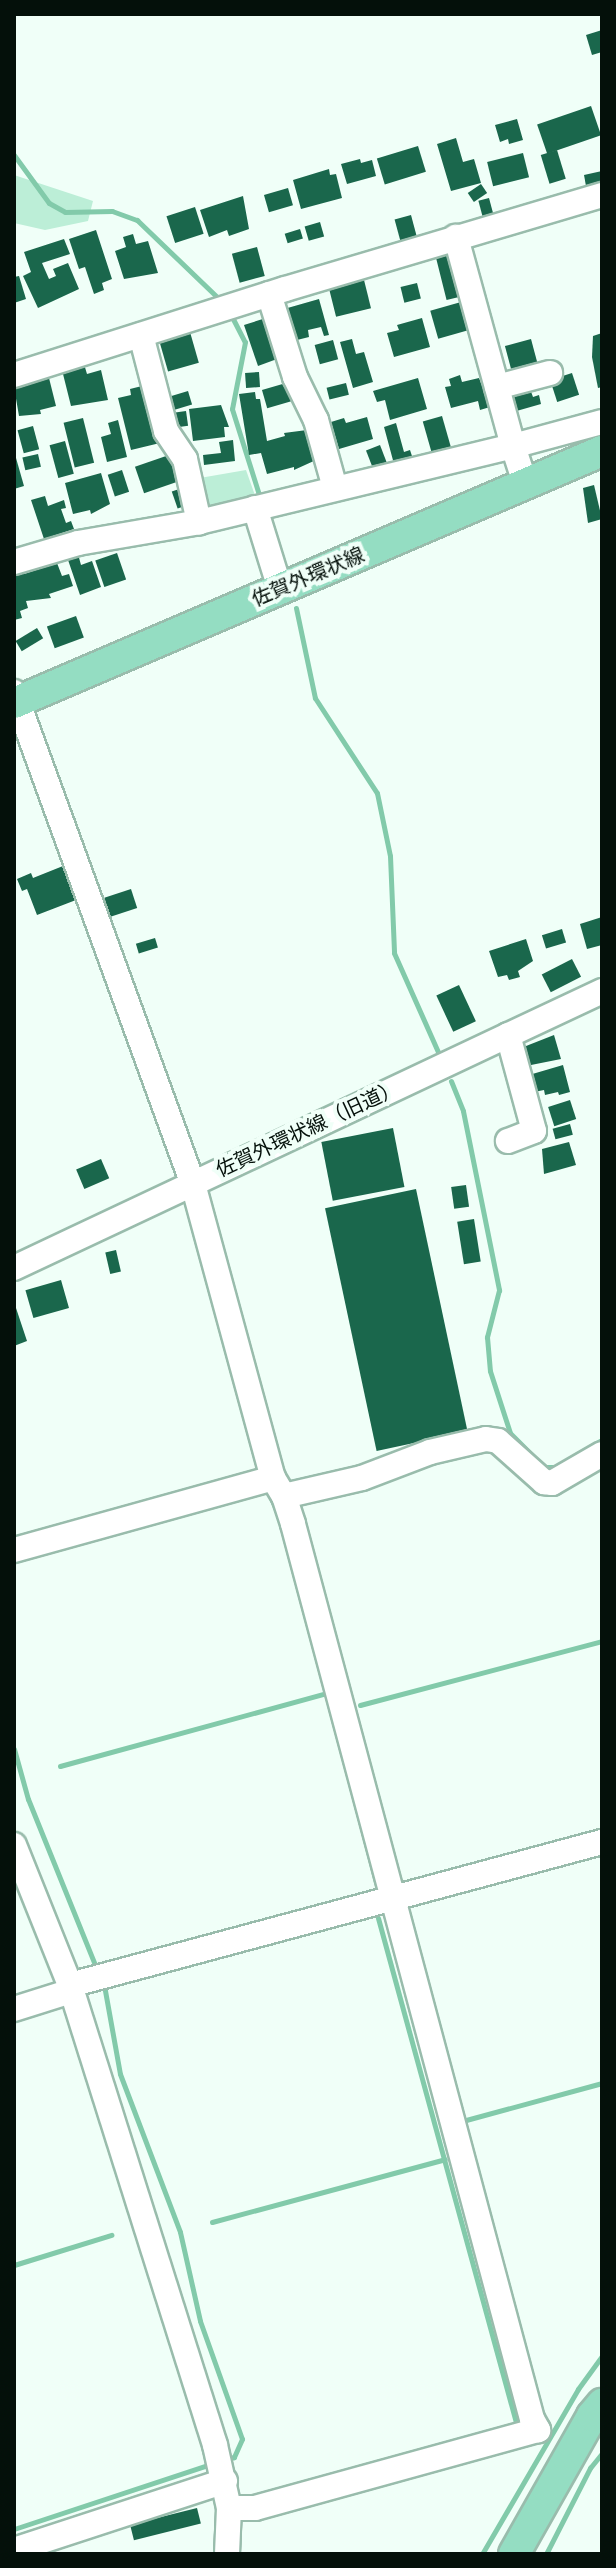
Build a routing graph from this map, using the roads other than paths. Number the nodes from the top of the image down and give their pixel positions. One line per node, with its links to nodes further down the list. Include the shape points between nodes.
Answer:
1 (602, 195): 2 (street)
2 (456, 237): 3 (street); 7 (street)
3 (269, 294): 4 (street); 12 (street)
4 (141, 335): 6 (street); 14 (street, via 166,431 185,459)
5 (550, 373): 7 (street)
6 (14, 375)
7 (497, 387): 9 (street)
8 (602, 422): 9 (street)
9 (513, 446): 11 (street); 12 (street)
10 (602, 451): 11 (main road, 佐賀外環状線)
11 (525, 483): 16 (main road, 佐賀外環状線)
12 (335, 488): 13 (street)
13 (255, 508): 14 (street); 16 (street)
14 (199, 522): 15 (street, via 78,543)
15 (14, 562)
16 (280, 589): 17 (main road, 佐賀外環状線)
17 (15, 699): 21 (street)
18 (602, 991): 19 (street, 佐賀外環状線（旧道）)
19 (508, 1035): 20 (street, via 534,1131); 21 (street, 佐賀外環状線（旧道）)
20 (508, 1141)
21 (193, 1184): 22 (street, 佐賀外環状線（旧道）); 24 (street)
22 (14, 1268)
23 (602, 1454): 24 (street, via 552,1483 544,1482 498,1441 486,1439 430,1452 362,1478)
24 (278, 1487): 25 (street); 28 (street)
25 (14, 1550)
26 (602, 1842): 28 (street)
27 (14, 1845): 29 (street)
28 (391, 1898): 29 (street); 33 (street, via 538,2430 255,2508)
29 (85, 1982): 30 (street); 32 (street)
30 (14, 2009)
31 (602, 2404): 36 (main road)
32 (225, 2481): 33 (street); 34 (street)
33 (229, 2508): 35 (street)
34 (14, 2550)
35 (227, 2554)
36 (514, 2554)

